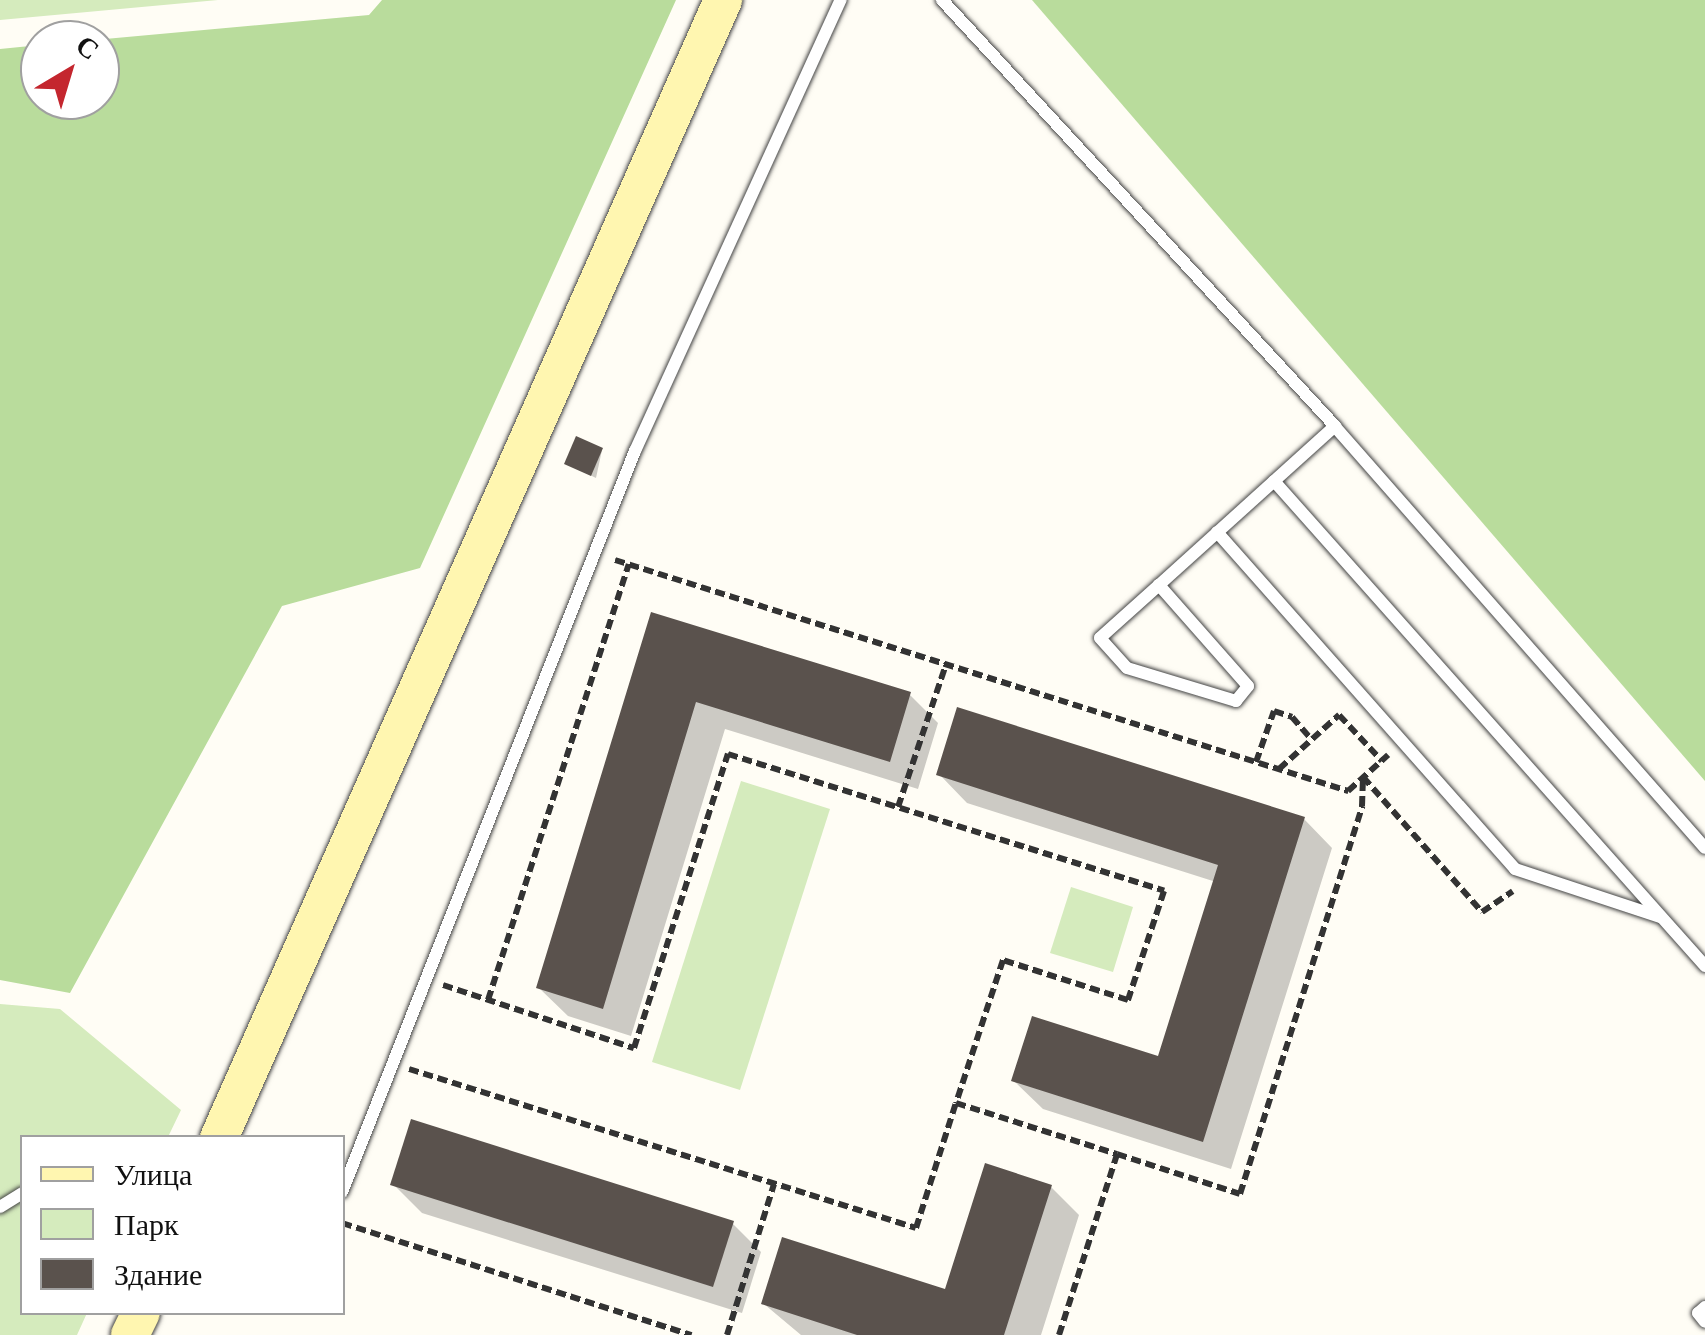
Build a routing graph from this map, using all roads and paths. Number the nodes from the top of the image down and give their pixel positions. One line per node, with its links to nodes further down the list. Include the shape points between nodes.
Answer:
1 (723, 0): 25 (main road)
2 (842, 0): 6 (lane)
3 (1335, 426): 3 (lane, via 1294,382 942,0 1206,285); 4 (lane); 17 (lane)
4 (1274, 481): 5 (lane); 19 (lane)
5 (1217, 532): 8 (lane); 11 (lane)
6 (594, 554): 7 (path); 21 (lane)
7 (628, 564): 9 (path); 22 (path)
8 (1159, 585): 8 (lane, via 1248,686 1236,702 1127,668 1100,638)
9 (946, 664): 13 (path); 16 (path)
10 (1312, 739): 12 (path, via 1338,715); 13 (path, via 1292,717 1274,710); 14 (path)
11 (1403, 742): 12 (path); 19 (lane, via 1515,868)
12 (1382, 761): 15 (path)
13 (1256, 762): 14 (path)
14 (1278, 769): 15 (path, via 1348,791)
15 (1363, 777): 18 (path, via 1482,912 1508,890); 26 (path, via 1362,806 1240,1194)
16 (898, 807): 22 (path, via 728,754 634,1048); 24 (path, via 1164,892 1128,1000 1002,960)
17 (1705, 848)
18 (1526, 896)
19 (1662, 918): 20 (lane)
20 (1705, 966)
21 (426, 980): 22 (path); 23 (lane)
22 (488, 1000)
23 (393, 1064): 27 (lane); 28 (path)
24 (956, 1103): 26 (path); 28 (path, via 916,1228)
25 (220, 1135)
26 (1116, 1154): 34 (path)
27 (345, 1184)
28 (774, 1184): 33 (path)
29 (345, 1224): 32 (path)
30 (1705, 1307): 31 (lane, via 1698,1314)
31 (1705, 1322)
32 (690, 1335)
33 (726, 1335)
34 (1059, 1335)

